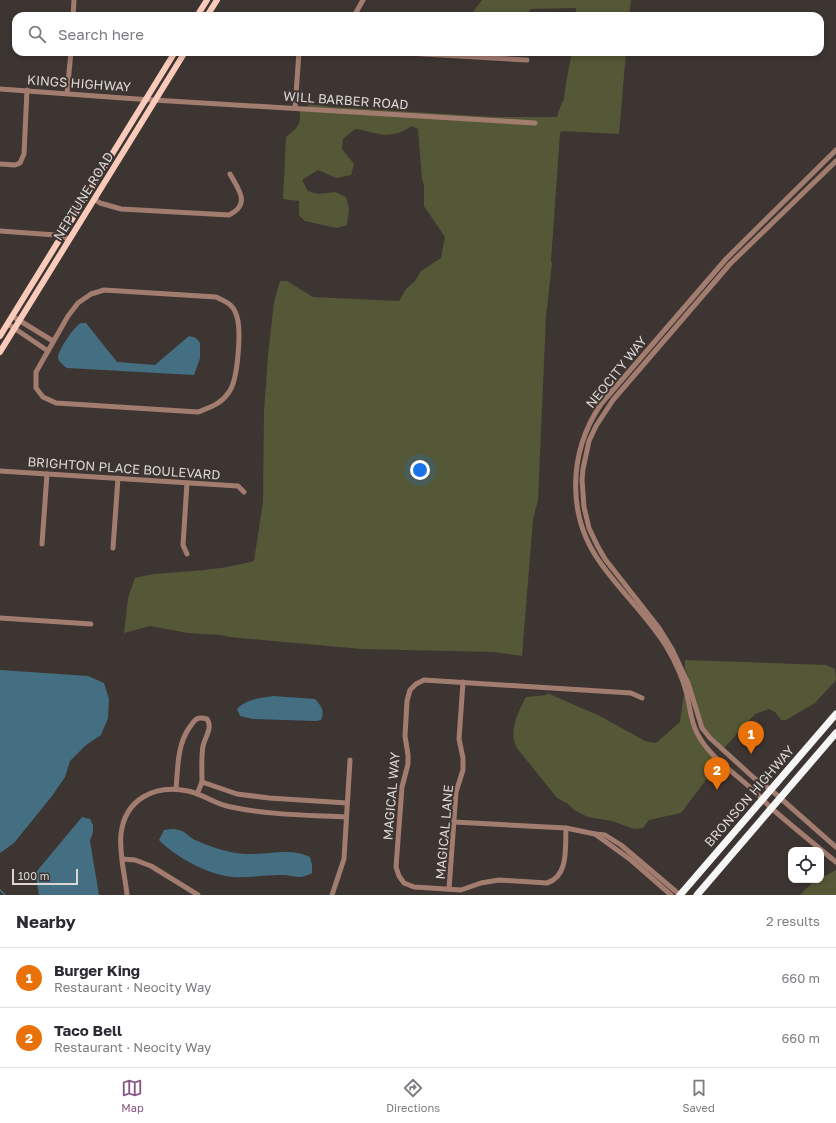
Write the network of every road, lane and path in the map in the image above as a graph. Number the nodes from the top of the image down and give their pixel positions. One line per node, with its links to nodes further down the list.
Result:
1 (74, 0): 5 (street)
2 (207, 0): 6 (main road)
3 (217, 0): 7 (main road)
4 (363, 0): 8 (street)
5 (73, 12)
6 (200, 12)
7 (210, 12)
8 (356, 12)
9 (71, 56): 17 (street)
10 (173, 56): 18 (main road, NEPTUNE ROAD)
11 (182, 56): 19 (main road, NEPTUNE ROAD)
12 (299, 56): 20 (street)
13 (458, 56): 14 (street)
14 (527, 60)
15 (0, 88): 16 (street, KINGS HIGHWAY)
16 (27, 90): 17 (street, KINGS HIGHWAY); 24 (street)
17 (67, 93): 18 (street, KINGS HIGHWAY)
18 (146, 99): 19 (street, KINGS HIGHWAY); 28 (main road, NEPTUNE ROAD)
19 (155, 100): 20 (street, WILL BARBER ROAD); 26 (main road, NEPTUNE ROAD)
20 (296, 108): 21 (street, WILL BARBER ROAD)
21 (535, 123)
22 (836, 150): 36 (street, NEOCITY WAY)
23 (836, 161): 39 (street, NEOCITY WAY)
24 (0, 164)
25 (230, 174): 26 (street)
26 (94, 199): 29 (main road, NEPTUNE ROAD)
27 (0, 231): 28 (street)
28 (61, 236): 29 (street); 30 (main road, NEPTUNE ROAD)
29 (69, 239): 31 (main road, NEPTUNE ROAD)
30 (12, 316): 31 (street); 32 (main road, NEPTUNE ROAD)
31 (19, 321): 33 (main road, NEPTUNE ROAD); 35 (street)
32 (8, 324): 33 (street); 34 (main road, NEPTUNE ROAD)
33 (14, 329): 37 (street); 38 (main road, NEPTUNE ROAD)
34 (0, 336)
35 (53, 342): 37 (street); 37 (street)
36 (648, 349): 39 (street); 40 (street, NEOCITY WAY)
37 (48, 351)
38 (0, 352)
39 (654, 353): 41 (street, NEOCITY WAY)
40 (588, 427): 41 (street); 62 (street, NEOCITY WAY)
41 (594, 431): 59 (street, NEOCITY WAY)
42 (0, 471): 43 (street, BRIGHTON PLACE BOULEVARD)
43 (47, 474): 44 (street, BRIGHTON PLACE BOULEVARD); 47 (street)
44 (118, 478): 45 (street, BRIGHTON PLACE BOULEVARD); 48 (street)
45 (187, 483): 46 (street, BRIGHTON PLACE BOULEVARD); 49 (street)
46 (244, 492)
47 (42, 544)
48 (113, 548)
49 (187, 554)
50 (0, 618): 51 (street)
51 (91, 624)
52 (463, 682): 53 (street, MAGICAL WAY); 66 (street, MAGICAL LANE); 72 (street, MAGICAL WAY)
53 (642, 698)
54 (836, 714): 59 (highway, BRONSON HIGHWAY)
55 (836, 733): 61 (highway, BRONSON HIGHWAY)
56 (350, 760): 63 (street)
57 (202, 782): 58 (street); 60 (street); 63 (street)
58 (176, 789): 60 (street); 70 (street)
59 (770, 789): 61 (street, NEOCITY WAY); 62 (highway, BRONSON HIGHWAY)
60 (196, 794): 65 (street)
61 (780, 798): 64 (highway, BRONSON HIGHWAY); 69 (street, NEOCITY WAY)
62 (762, 799): 64 (street, NEOCITY WAY); 77 (highway, BRONSON HIGHWAY)
63 (347, 803): 65 (street)
64 (771, 808): 71 (street, NEOCITY WAY); 78 (highway, BRONSON HIGHWAY)
65 (346, 817): 75 (street)
66 (454, 822): 67 (street); 72 (street, MAGICAL LANE)
67 (566, 828): 68 (street); 72 (street, MAGICAL WAY)
68 (595, 834): 76 (street); 77 (street)
69 (836, 847)
70 (122, 859): 73 (street); 74 (street)
71 (836, 862)
72 (449, 889)
73 (127, 895)
74 (198, 895)
75 (332, 895)
76 (670, 895)
77 (680, 895)
78 (697, 895)

